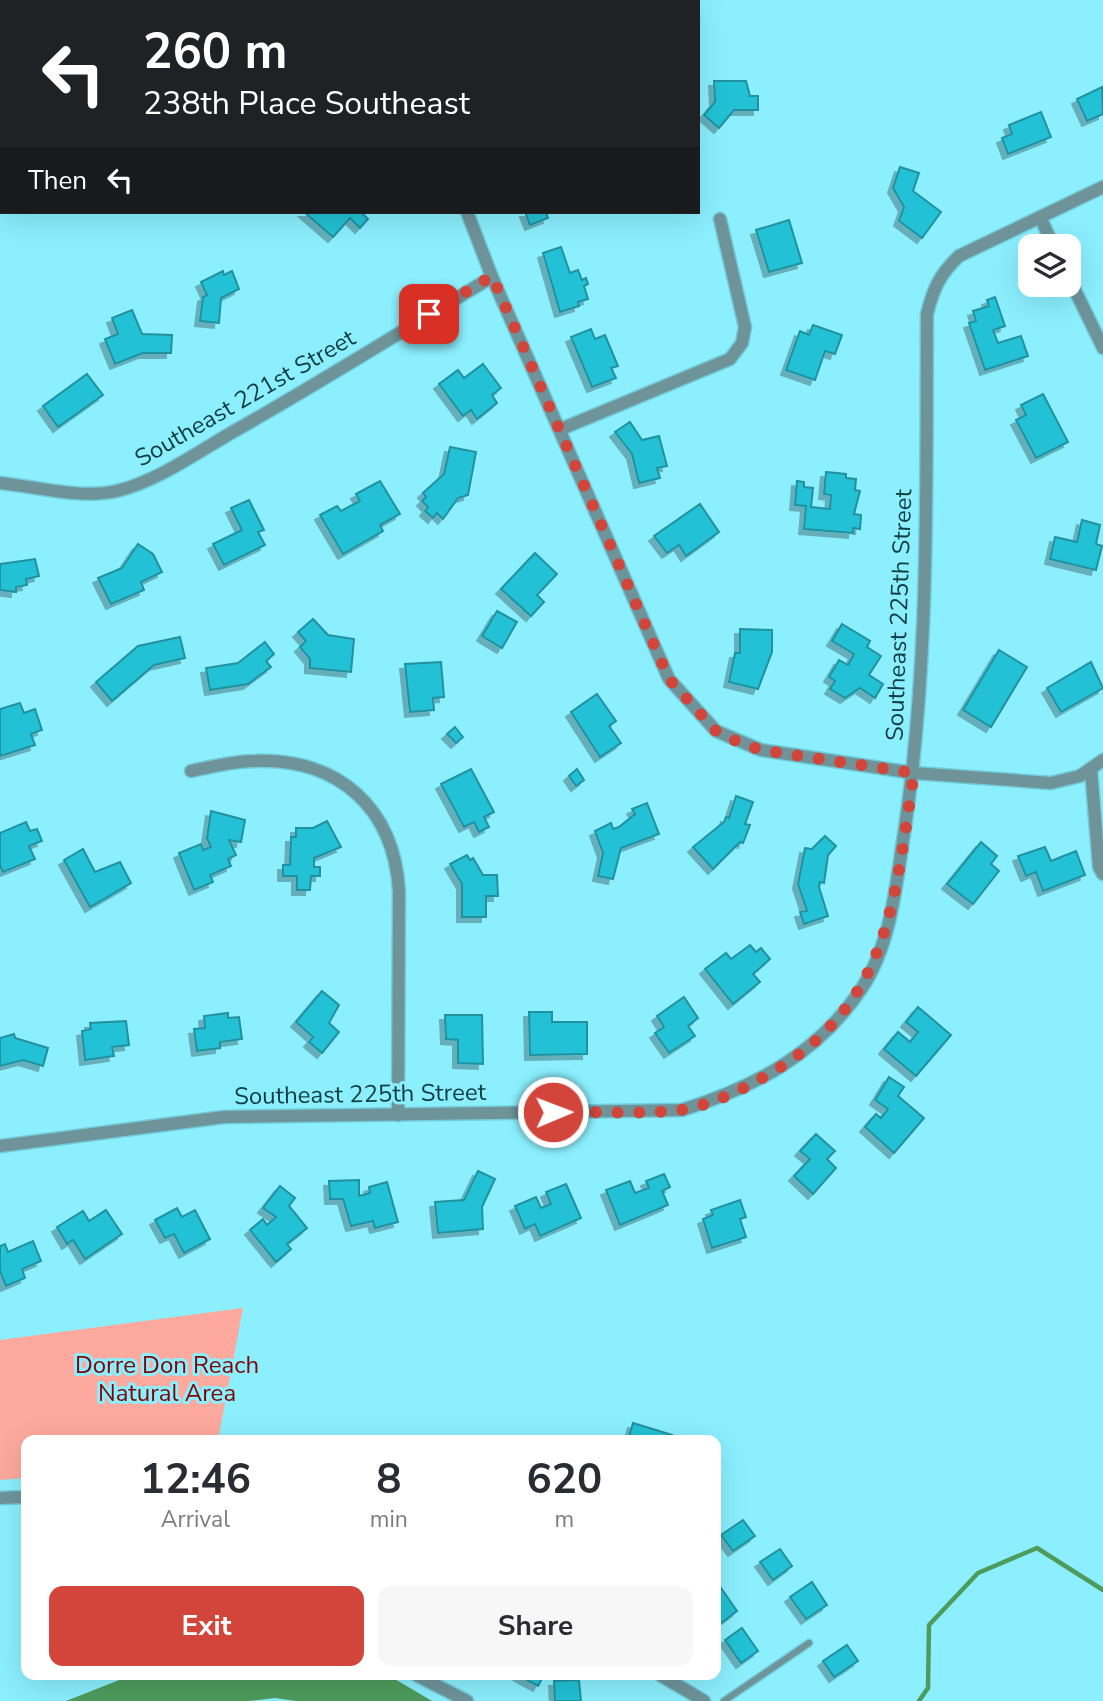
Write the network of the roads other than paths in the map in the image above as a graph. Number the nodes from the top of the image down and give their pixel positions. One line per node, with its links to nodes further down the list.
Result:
1 (1103, 187): 3 (street, Southeast 225th Street)
2 (468, 214): 6 (street)
3 (1040, 217): 5 (street); 14 (street, Southeast 225th Street)
4 (720, 219): 9 (street)
5 (1048, 234)
6 (492, 276): 9 (street); 10 (street, Southeast 221st Street)
7 (1078, 297): 8 (street)
8 (1103, 348)
9 (561, 429): 14 (street)
10 (0, 483)
11 (1103, 760): 12 (street)
12 (1091, 770): 14 (street); 15 (street)
13 (191, 771): 16 (street)
14 (914, 773): 16 (street, Southeast 225th Street)
15 (1103, 874)
16 (398, 1115): 17 (street, Southeast 225th Street)
17 (0, 1146)
18 (21, 1497): 19 (street)
19 (0, 1498)
20 (809, 1643): 25 (lane)
21 (426, 1680): 23 (street)
22 (668, 1680): 24 (street)
23 (467, 1701)
24 (704, 1701)
25 (724, 1701)

